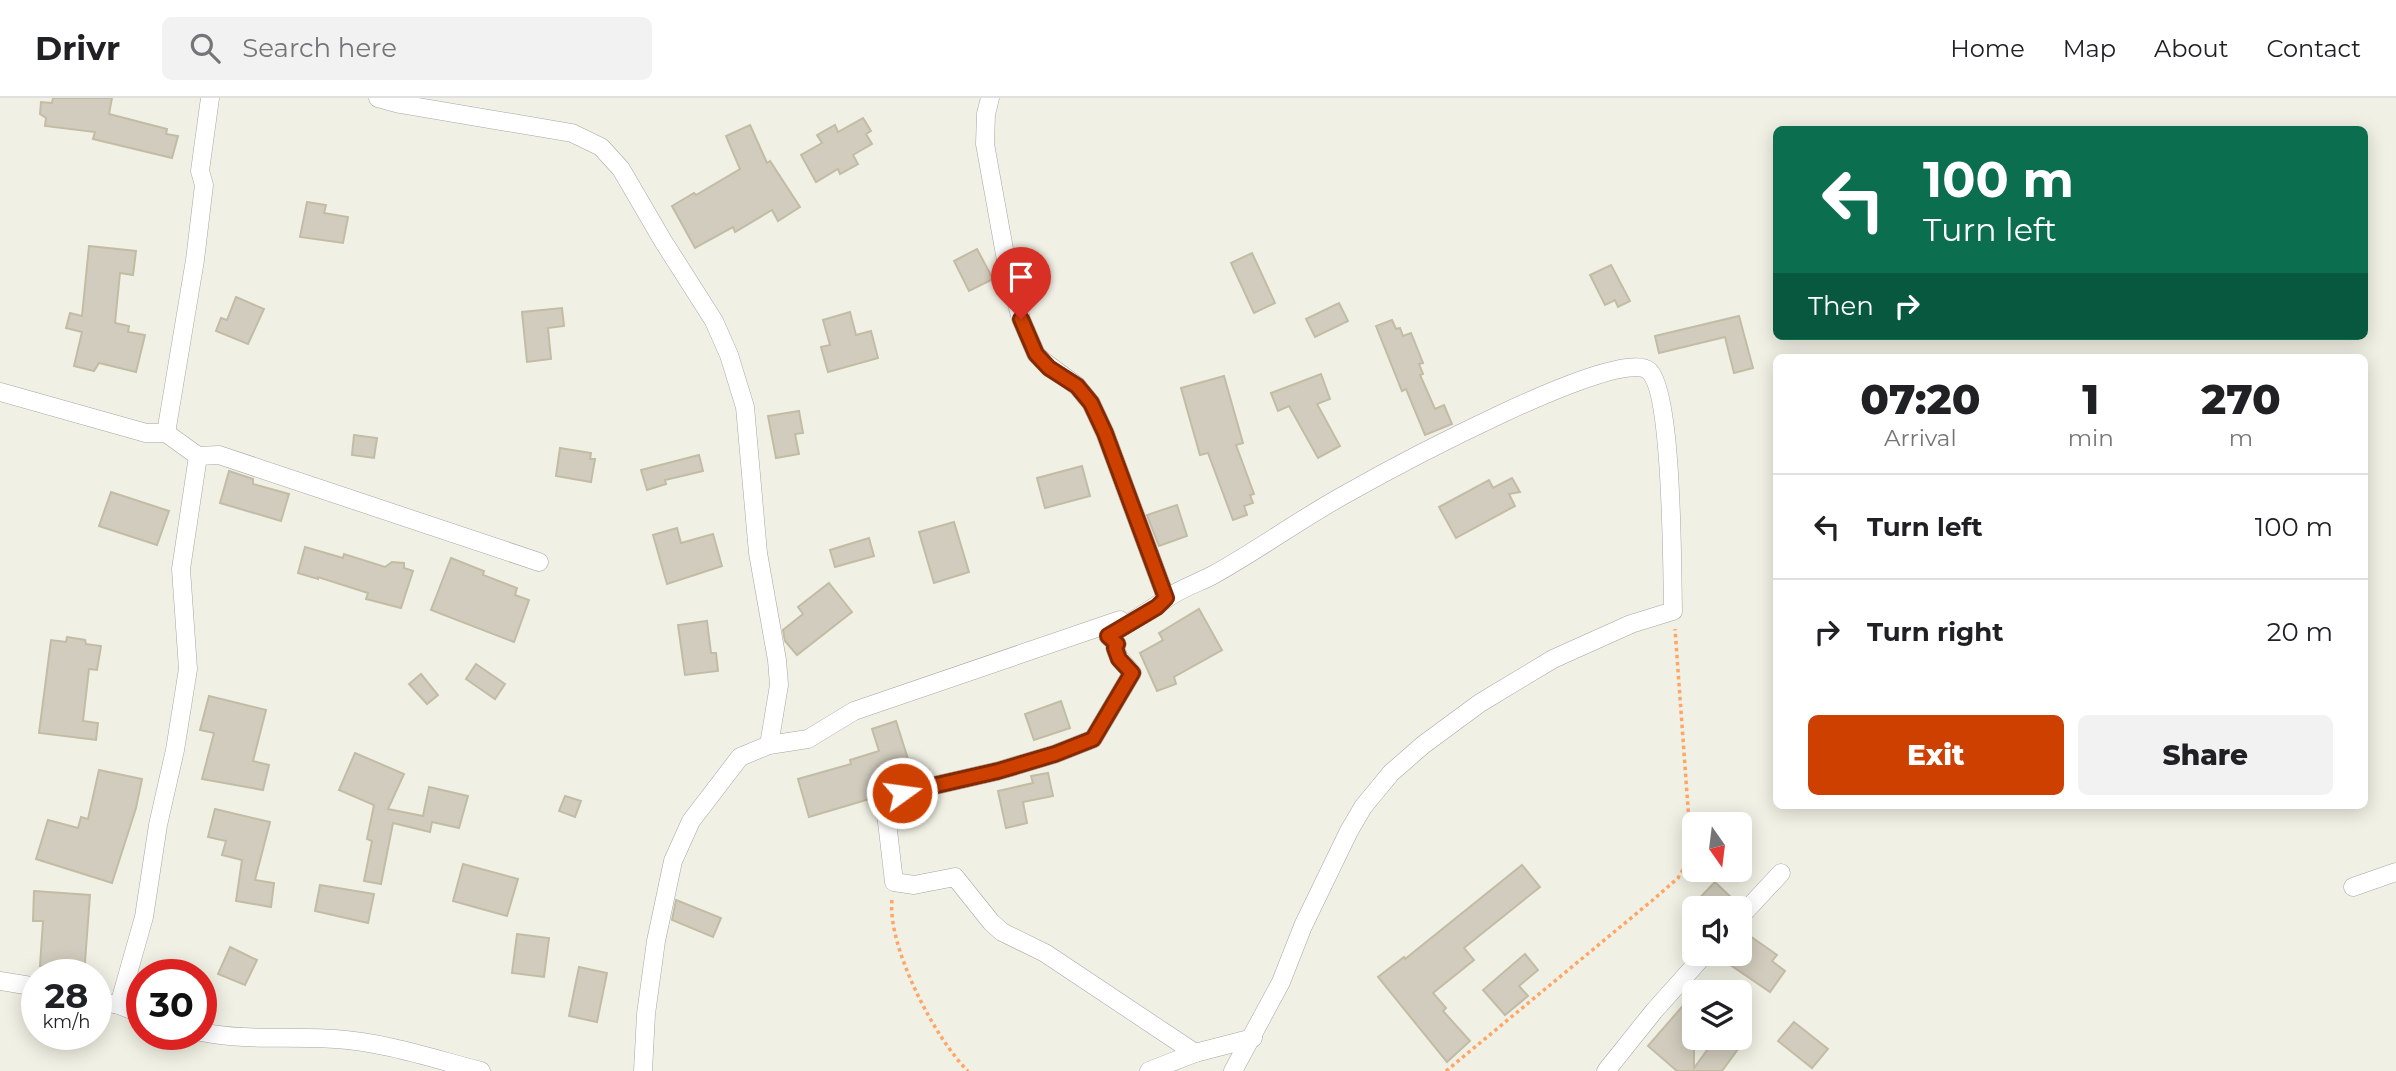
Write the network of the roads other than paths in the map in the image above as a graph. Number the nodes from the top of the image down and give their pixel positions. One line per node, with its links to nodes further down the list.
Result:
1 (210, 98): 5 (street)
2 (378, 98): 9 (street)
3 (990, 98): 8 (street)
4 (0, 392): 5 (street)
5 (166, 433): 6 (street)
6 (198, 456): 7 (street); 18 (street)
7 (539, 562)
8 (1162, 603): 9 (street); 21 (street); 22 (street)
9 (769, 745): 24 (street)
10 (2396, 872): 12 (street)
11 (1781, 873): 13 (street)
12 (2353, 887)
13 (1752, 904)
14 (1694, 966): 27 (street)
15 (0, 981): 16 (street)
16 (21, 984)
17 (112, 1004): 18 (street)
18 (119, 1005): 19 (street)
19 (126, 1008)
20 (217, 1035): 23 (street)
21 (1253, 1038): 22 (street); 26 (street)
22 (1195, 1053): 25 (street)
23 (481, 1071)
24 (643, 1071)
25 (1149, 1071)
26 (1233, 1071)
27 (1606, 1071)

